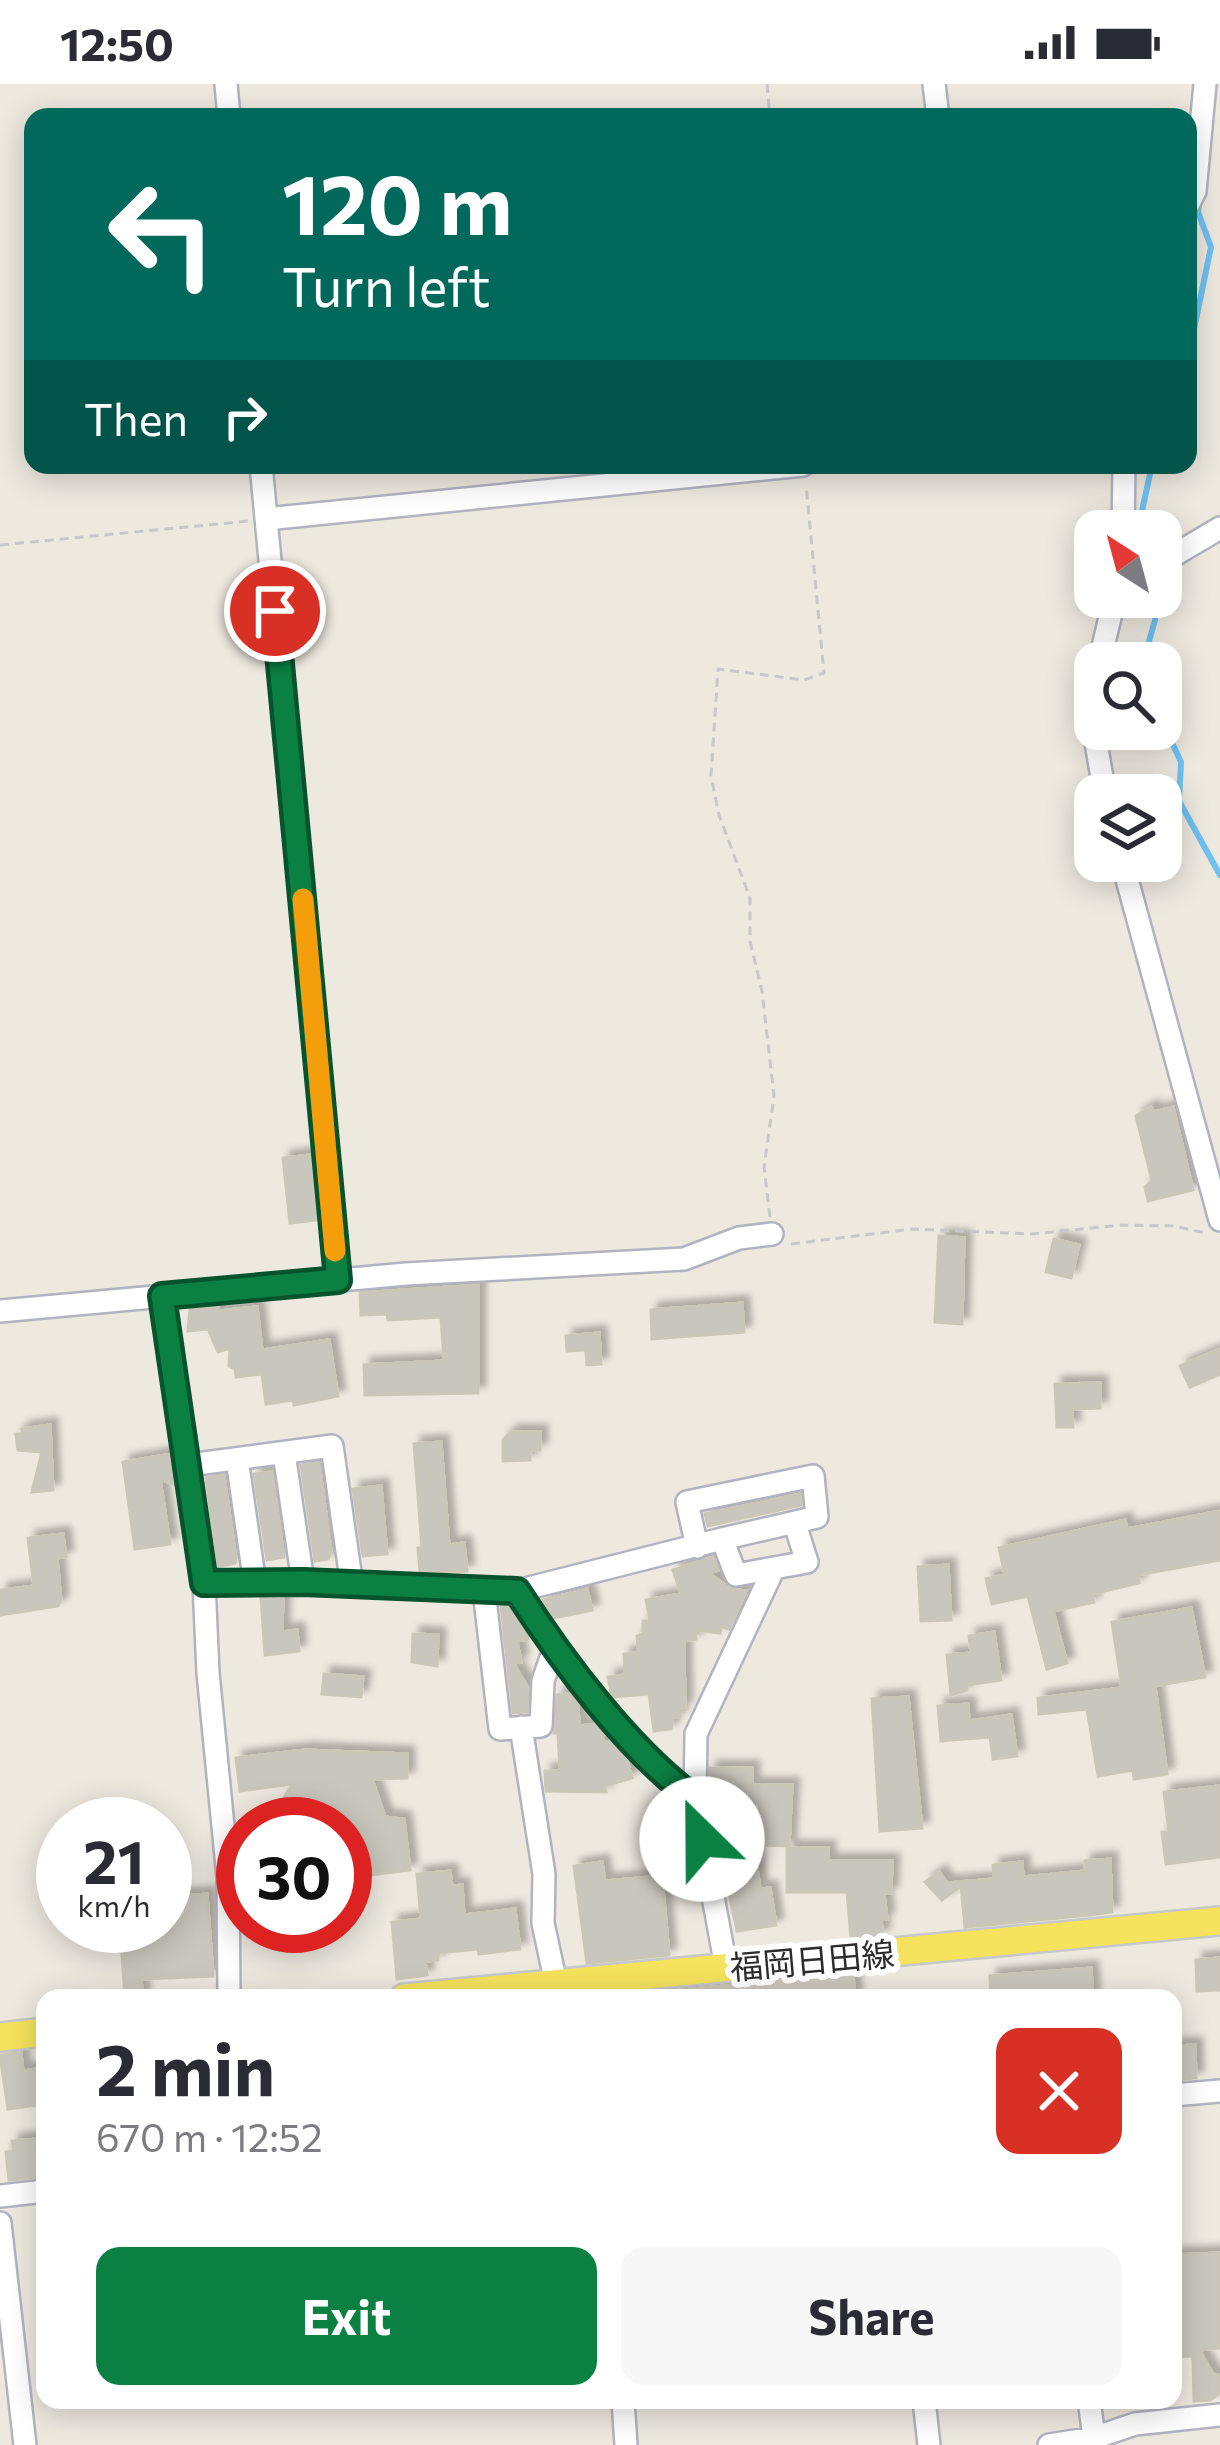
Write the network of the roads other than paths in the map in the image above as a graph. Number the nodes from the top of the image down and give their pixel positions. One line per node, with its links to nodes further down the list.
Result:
1 (1205, 84): 2 (street)
2 (1197, 170)
3 (262, 474): 7 (street)
4 (1124, 474): 6 (street)
5 (805, 477): 7 (street)
6 (1123, 510)
7 (266, 519): 13 (street)
8 (1220, 528): 9 (street)
9 (1182, 550)
10 (1128, 882): 11 (street)
11 (1220, 1220)
12 (772, 1234): 13 (street)
13 (338, 1280): 14 (street)
14 (162, 1296): 15 (street); 18 (street)
15 (0, 1311)
16 (284, 1453): 17 (street); 23 (street); 26 (street)
17 (237, 1459): 18 (street); 25 (street)
18 (189, 1465): 24 (street)
19 (795, 1524): 20 (street); 21 (street); 22 (street)
20 (722, 1539): 21 (street); 22 (street)
21 (697, 1547): 28 (street)
22 (774, 1568): 31 (street)
23 (303, 1582): 25 (street); 26 (street)
24 (204, 1583): 25 (street); 34 (street)
25 (255, 1584)
26 (352, 1586): 27 (street)
27 (484, 1590): 28 (street); 30 (street)
28 (517, 1591): 29 (street)
29 (554, 1649): 30 (street); 31 (street)
30 (521, 1727): 35 (street)
31 (695, 1799): 33 (street)
32 (1220, 1921): 33 (main road, 福岡日田線)
33 (726, 1967): 36 (main road, 福岡日田線)
34 (229, 1989)
35 (556, 1989)
36 (570, 1989)
37 (36, 2033): 38 (main road)
38 (0, 2037)
39 (1220, 2091): 40 (street)
40 (1182, 2094)
41 (36, 2193): 42 (street)
42 (0, 2196)
43 (0, 2224): 50 (street)
44 (624, 2409): 51 (street)
45 (925, 2409): 52 (street)
46 (1090, 2409): 49 (street)
47 (1220, 2415): 48 (street)
48 (1143, 2423): 49 (street)
49 (1094, 2442): 53 (street)
50 (26, 2445)
51 (626, 2445)
52 (929, 2445)
53 (1049, 2445)

